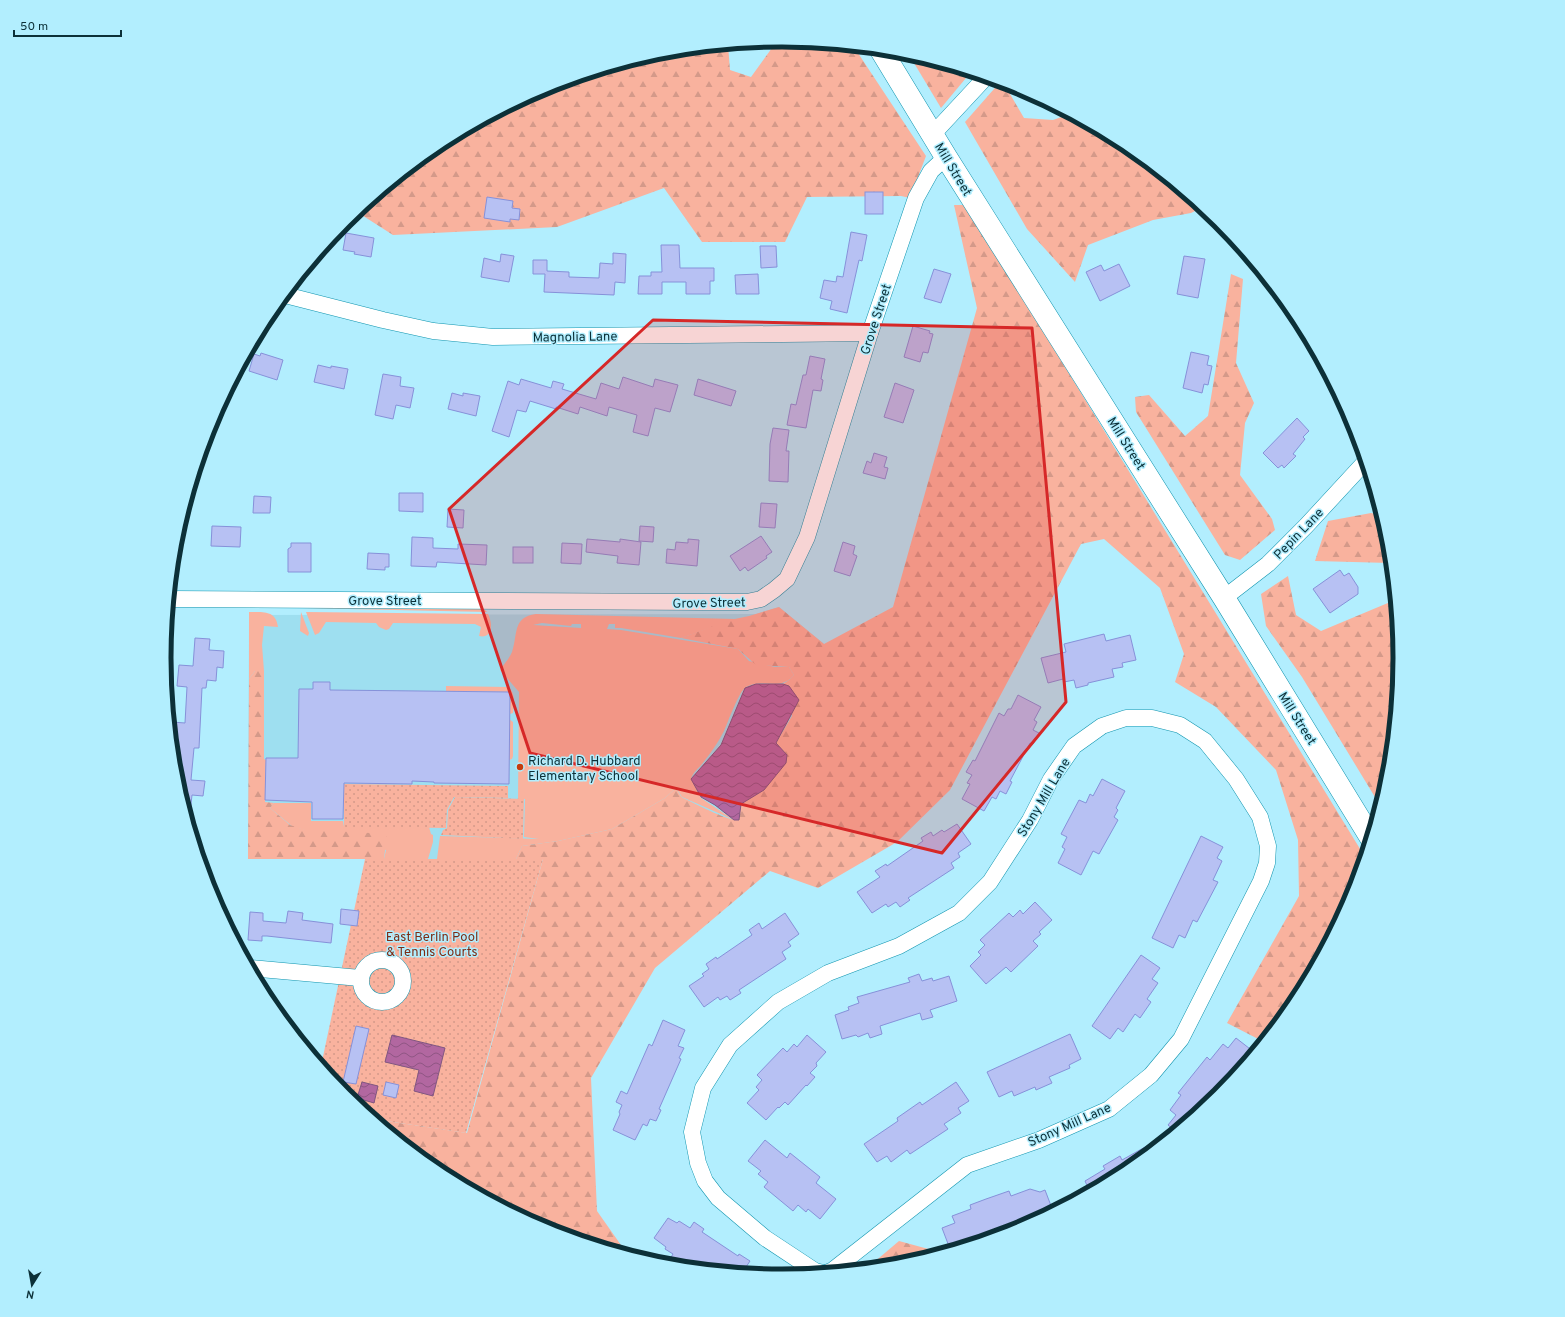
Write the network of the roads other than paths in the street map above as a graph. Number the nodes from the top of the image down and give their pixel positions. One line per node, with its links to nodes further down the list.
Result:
1 (885, 56): 3 (main road, Mill Street)
2 (983, 80): 3 (street)
3 (933, 134): 4 (main road, Mill Street)
4 (946, 157): 6 (street, Grove Street); 8 (main road, Mill Street)
5 (290, 295): 6 (street, Magnolia Lane)
6 (870, 333): 9 (street, Grove Street)
7 (1363, 465): 8 (street, Pepin Lane)
8 (1224, 598): 10 (main road, Mill Street)
9 (174, 599)
10 (1368, 833)
11 (256, 969): 12 (street)
12 (360, 978)
13 (829, 1268): 14 (street, Stony Mill Lane)
14 (819, 1269)

